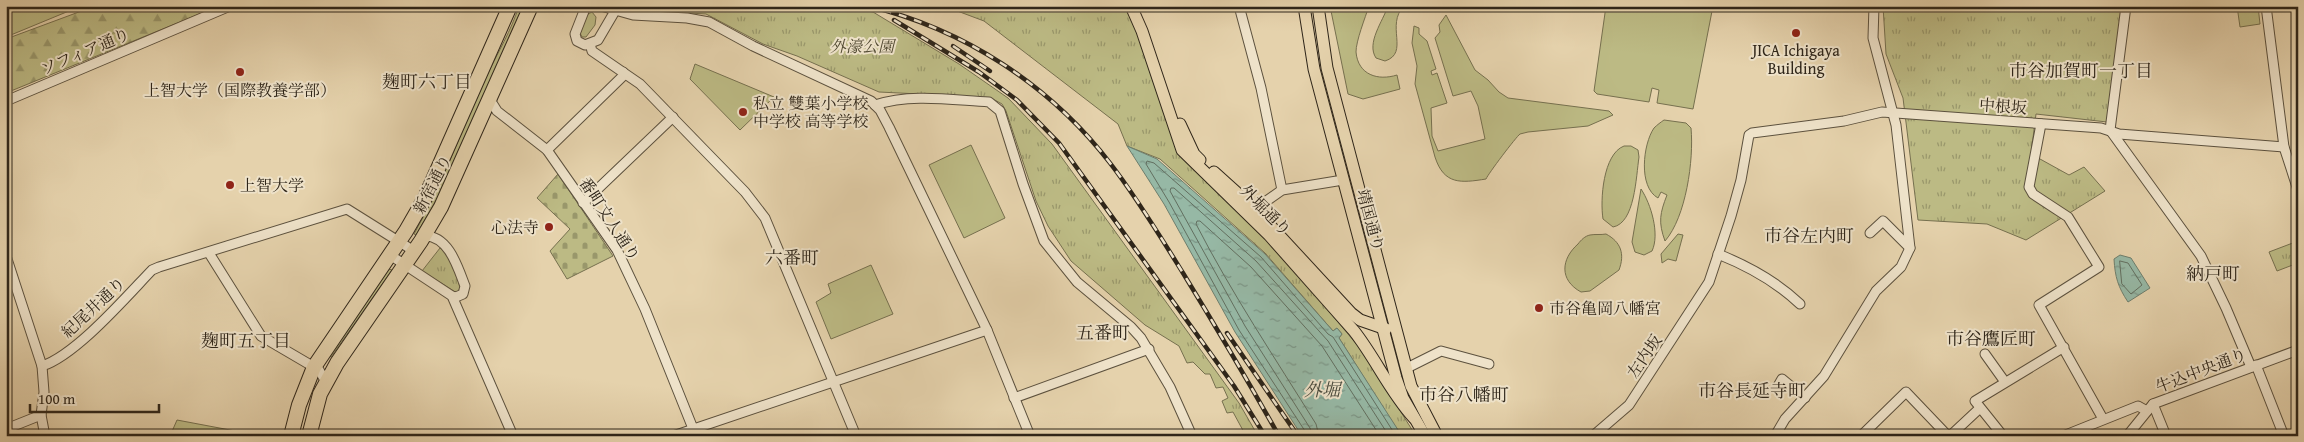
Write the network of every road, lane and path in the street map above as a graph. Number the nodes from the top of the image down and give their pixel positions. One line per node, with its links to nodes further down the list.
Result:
1 (230, 6): 18 (street, ソフィア通り)
2 (510, 6): 34 (highway, 新宿通り)
3 (531, 6): 17 (highway, 新宿通り)
4 (586, 6): 15 (street)
5 (601, 6): 14 (street)
6 (1131, 6): 65 (main road, 外堀通り)
7 (1140, 6): 31 (main road, 外堀通り)
8 (1238, 6): 28 (street)
9 (1304, 6): 27 (main road, 靖国通り)
10 (1318, 6): 46 (main road, 靖国通り)
11 (1874, 6): 20 (street)
12 (2126, 6): 23 (street)
13 (2266, 6): 24 (street)
14 (615, 12): 15 (street); 19 (street)
15 (590, 44): 16 (street)
16 (623, 72): 21 (street); 25 (street)
17 (492, 97): 25 (street, 番町文人通り); 33 (highway, 新宿通り)
18 (6, 100)
19 (875, 105): 45 (street); 48 (street)
20 (1894, 112): 22 (street, 中根坂); 35 (street); 38 (street, 中根坂)
21 (673, 117): 30 (street); 57 (street)
22 (2041, 124): 23 (street, 中根坂); 47 (street)
23 (2110, 130): 24 (street, 中根坂); 53 (street)
24 (2284, 147): 26 (street)
25 (547, 150): 30 (street, 番町文人通り)
26 (2293, 163): 29 (street)
27 (1343, 180): 28 (street); 44 (main road, 靖国通り)
28 (1282, 190): 31 (street)
29 (2298, 190)
30 (583, 203): 68 (street, 番町文人通り)
31 (1255, 209): 44 (main road, 外堀通り)
32 (1870, 233): 35 (street)
33 (425, 236): 36 (highway, 新宿通り); 42 (street)
34 (399, 242): 36 (street, 紀尾井通り); 37 (street, 紀尾井通り); 39 (highway, 新宿通り)
35 (1910, 248): 61 (street)
36 (414, 251): 41 (highway, 新宿通り)
37 (209, 253): 52 (street, 紀尾井通り); 55 (street)
38 (1718, 254): 43 (street); 79 (street, 左内坂)
39 (390, 255): 41 (street); 55 (highway, 新宿通り)
40 (6, 256): 52 (street)
41 (405, 265): 42 (street); 56 (highway, 新宿通り)
42 (452, 296): 72 (street)
43 (1800, 304)
44 (1382, 328): 46 (main road, 外堀通り); 65 (main road, 靖国通り)
45 (987, 330): 57 (street); 60 (street)
46 (1399, 338): 54 (main road, 靖国通り)
47 (2064, 347): 58 (street); 66 (street)
48 (1149, 349): 60 (street); 76 (street)
49 (2298, 350): 53 (street, 牛込中央通り)
50 (1985, 354): 58 (street)
51 (1488, 364): 54 (street)
52 (42, 366): 64 (street)
53 (2254, 366): 62 (street, 牛込中央通り); 87 (street)
54 (1407, 368): 78 (main road, 靖国通り)
55 (312, 371): 56 (street); 70 (highway)
56 (326, 382): 71 (highway)
57 (834, 382): 68 (street); 74 (street)
58 (2005, 382): 63 (street)
59 (1778, 386): 61 (street)
60 (1014, 398): 75 (street)
61 (1805, 398): 80 (street)
62 (2150, 407): 66 (street); 85 (street, 牛込中央通り); 86 (street)
63 (1980, 408): 82 (street); 83 (street)
64 (41, 415): 67 (street); 69 (street)
65 (1414, 418): 77 (main road, 靖国通り)
66 (2103, 419): 84 (street)
67 (6, 429)
68 (694, 432): 73 (street)
69 (45, 436)
70 (291, 436)
71 (309, 436)
72 (513, 436)
73 (673, 436)
74 (856, 436)
75 (1030, 436)
76 (1192, 436)
77 (1425, 436)
78 (1437, 436)
79 (1593, 436)
80 (1775, 436)
81 (1861, 436): 82 (street)
82 (1949, 436)
83 (2003, 436)
84 (2063, 436)
85 (2127, 436)
86 (2166, 436)
87 (2284, 436)

